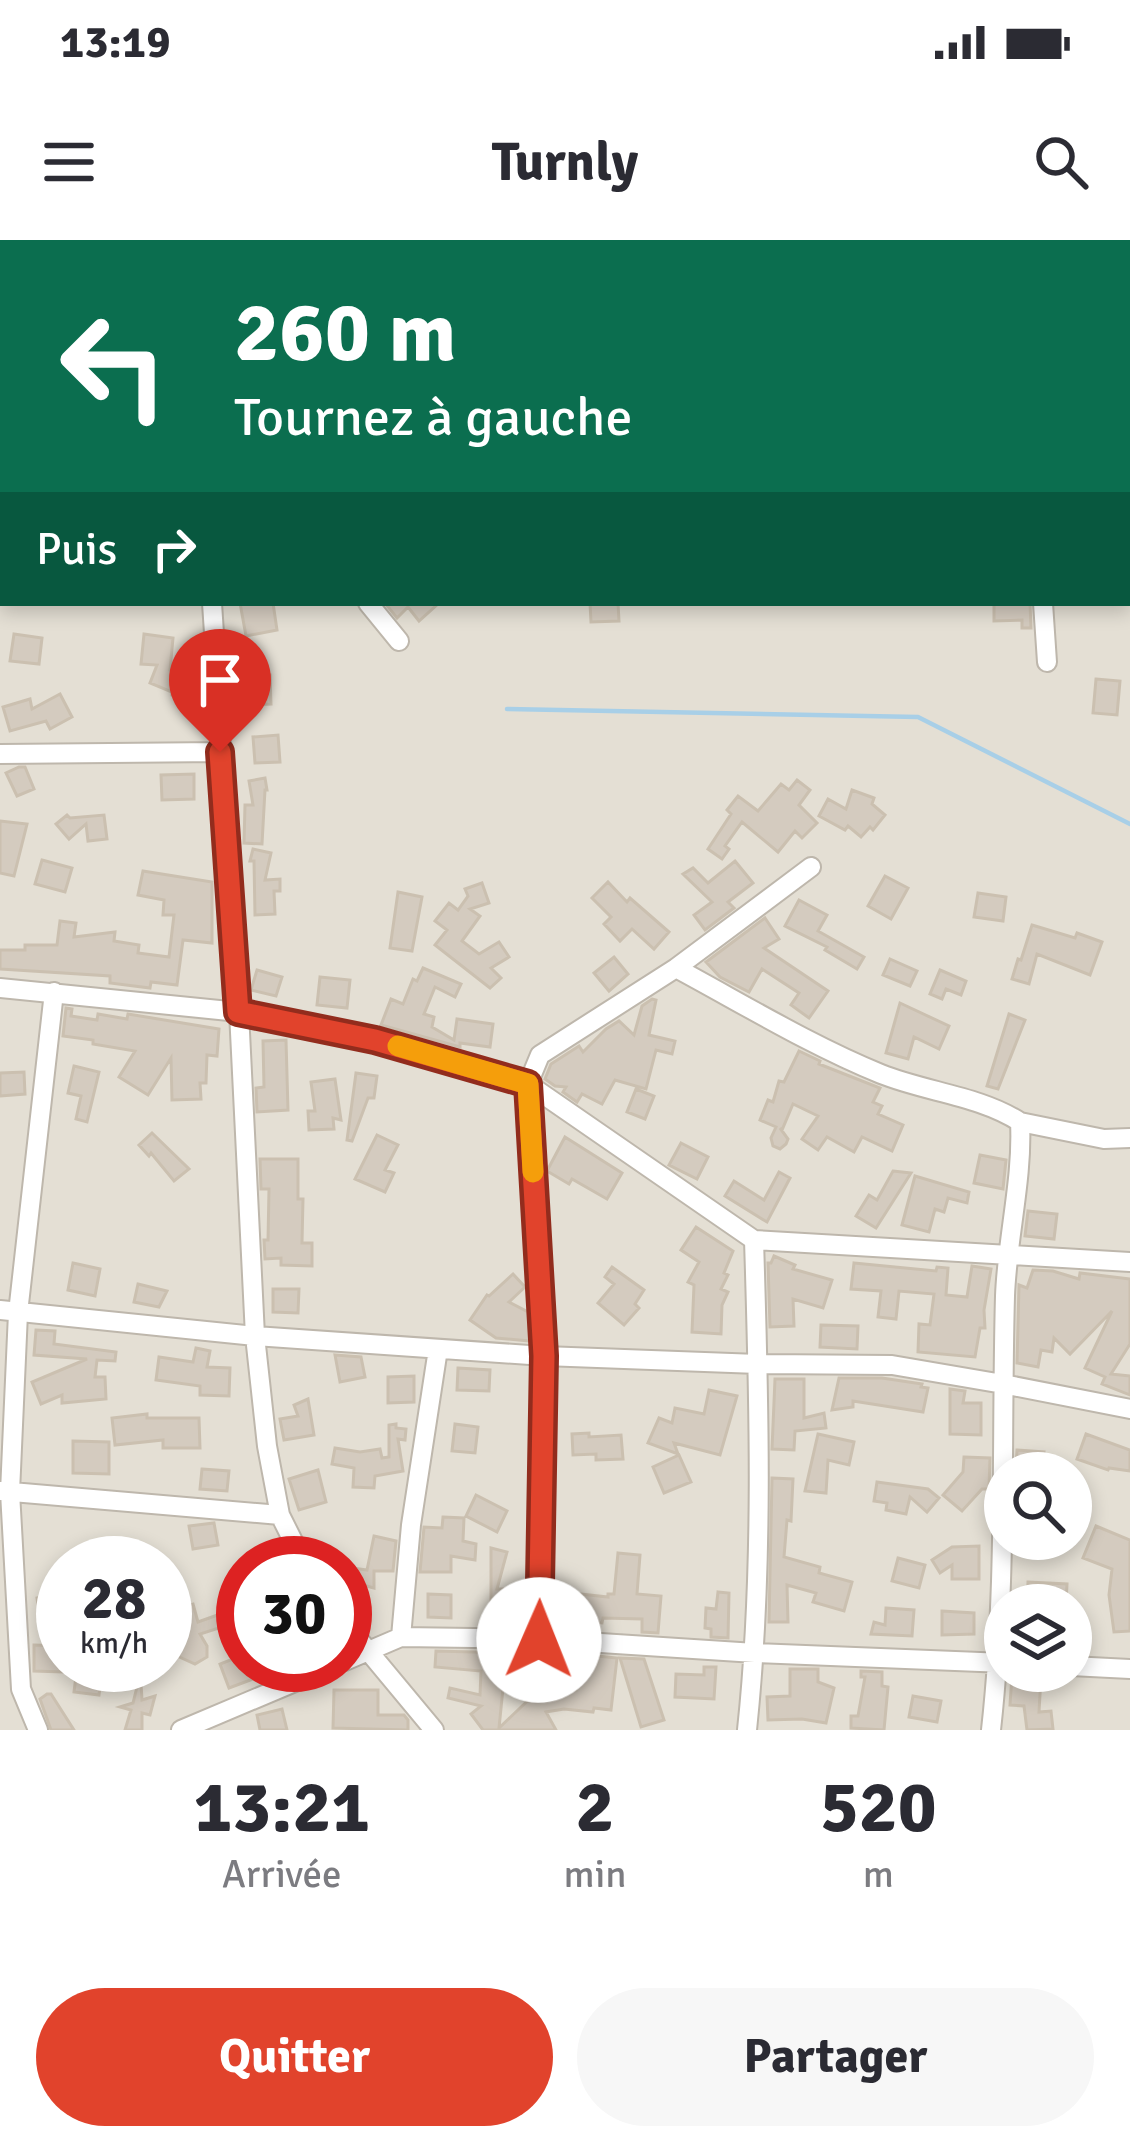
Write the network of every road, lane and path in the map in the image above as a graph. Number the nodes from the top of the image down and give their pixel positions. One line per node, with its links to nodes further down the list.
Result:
1 (212, 606): 7 (street)
2 (370, 606): 4 (street)
3 (1043, 606): 5 (street)
4 (399, 641)
5 (1047, 662)
6 (1, 750): 7 (street)
7 (220, 752): 12 (street)
8 (811, 867): 9 (street)
9 (676, 968): 13 (street); 14 (street)
10 (0, 988): 11 (street)
11 (54, 992): 12 (street); 19 (street)
12 (238, 1012): 13 (street); 20 (street)
13 (528, 1084): 16 (street); 22 (street)
14 (1020, 1122): 15 (street); 17 (street)
15 (1130, 1138)
16 (754, 1240): 17 (street); 23 (street)
17 (1006, 1255): 18 (street); 24 (street)
18 (1130, 1262)
19 (9, 1312): 20 (street); 26 (street)
20 (255, 1336): 21 (street); 27 (street)
21 (438, 1348): 22 (street); 30 (street)
22 (544, 1356): 23 (street); 31 (street)
23 (758, 1364): 24 (street); 33 (street)
24 (1003, 1384): 25 (street); 29 (street)
25 (1130, 1409)
26 (5, 1492): 27 (street); 40 (street)
27 (280, 1515): 28 (street)
28 (290, 1536)
29 (1002, 1584)
30 (401, 1637): 31 (street); 32 (street)
31 (539, 1640): 33 (street)
32 (372, 1649)
33 (755, 1653): 35 (street); 43 (street)
34 (372, 1656): 42 (street)
35 (984, 1661)
36 (1092, 1667): 37 (street)
37 (1130, 1670)
38 (271, 1692): 41 (street)
39 (997, 1692): 44 (street)
40 (38, 1730)
41 (181, 1730)
42 (434, 1730)
43 (747, 1730)
44 (991, 1730)

